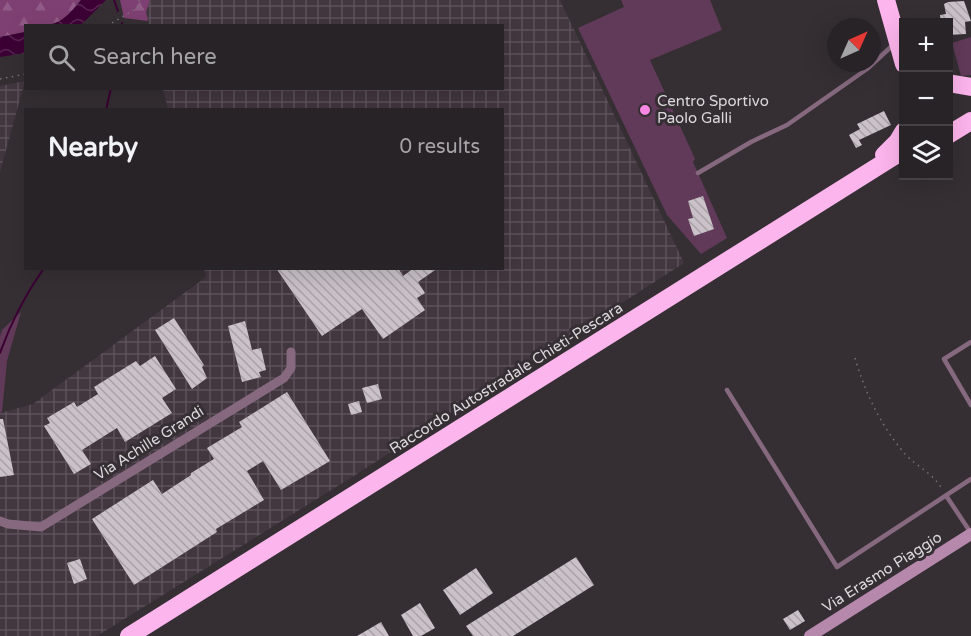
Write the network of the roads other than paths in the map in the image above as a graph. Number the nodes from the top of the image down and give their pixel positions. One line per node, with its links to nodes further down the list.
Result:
1 (886, 0): 2 (highway)
2 (899, 39)
3 (899, 46): 15 (lane)
4 (953, 82): 5 (lane)
5 (971, 82)
6 (953, 83): 7 (highway)
7 (971, 87)
8 (971, 108): 9 (highway)
9 (953, 119)
10 (971, 121): 11 (highway)
11 (953, 132)
12 (899, 137): 16 (highway)
13 (899, 153): 16 (highway, Raccordo Autostradale Chieti-Pescara)
14 (899, 166): 26 (highway, Raccordo Autostradale Chieti-Pescara)
15 (698, 174)
16 (835, 193): 25 (highway, Raccordo Autostradale Chieti-Pescara)
17 (971, 342): 20 (lane)
18 (291, 352): 23 (street, Via Achille Grandi)
19 (727, 390): 22 (lane)
20 (971, 405)
21 (971, 479): 22 (lane)
22 (947, 496): 24 (lane)
23 (0, 521)
24 (971, 534): 27 (street, Via Erasmo Piaggio)
25 (129, 636)
26 (150, 636)
27 (810, 636)

